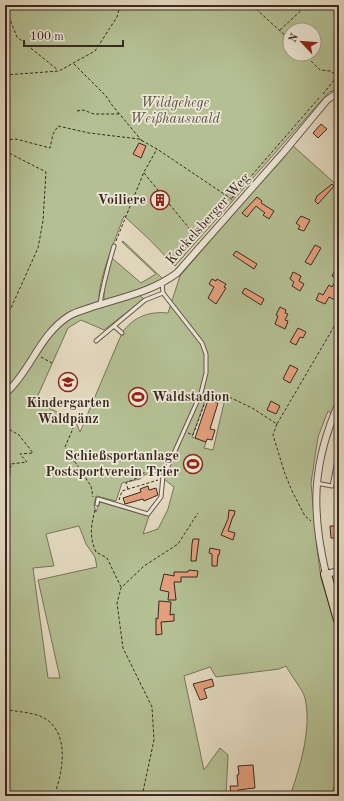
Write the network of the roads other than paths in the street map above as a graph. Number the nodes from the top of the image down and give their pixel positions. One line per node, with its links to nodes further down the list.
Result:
1 (339, 92): 3 (street, Kockelsberger Weg)
2 (114, 246): 5 (lane)
3 (162, 283): 4 (lane); 5 (street, Kockelsberger Weg)
4 (163, 293): 6 (lane); 15 (lane)
5 (100, 304): 9 (street, Kockelsberger Weg)
6 (114, 326): 7 (lane); 8 (lane)
7 (122, 333)
8 (96, 341)
9 (5, 392)
10 (339, 403): 11 (street)
11 (331, 421): 12 (lane); 14 (street)
12 (339, 423)
13 (339, 450): 14 (lane)
14 (316, 483): 17 (street)
15 (97, 504)
16 (339, 571): 17 (street)
17 (326, 574): 18 (main road)
18 (338, 617)

